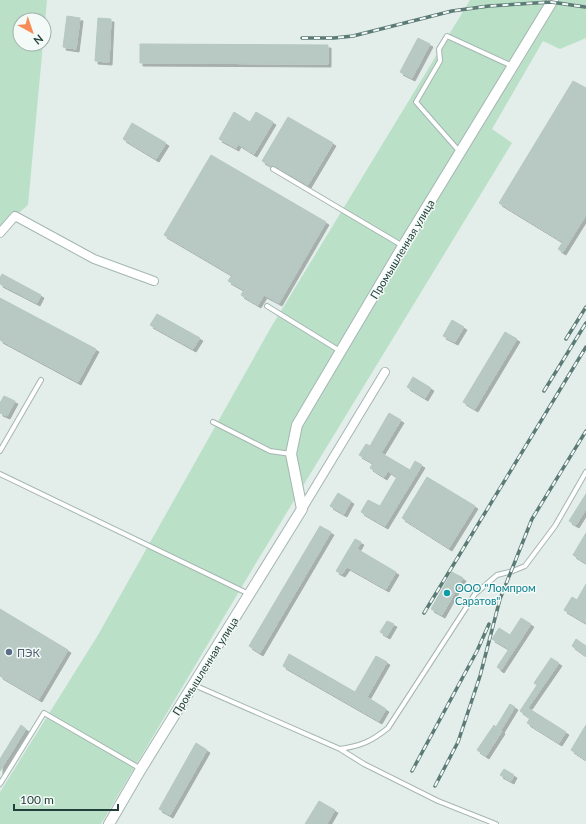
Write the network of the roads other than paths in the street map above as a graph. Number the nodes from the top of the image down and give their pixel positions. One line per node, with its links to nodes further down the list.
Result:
1 (552, 0): 2 (street, Промышленная улица)
2 (513, 66): 3 (street, Промышленная улица); 3 (lane)
3 (460, 153): 6 (street, Промышленная улица)
4 (273, 169): 6 (lane)
5 (0, 233): 7 (street)
6 (404, 246): 9 (street, Промышленная улица)
7 (154, 281)
8 (267, 306): 9 (lane)
9 (341, 351): 14 (street, Промышленная улица)
10 (385, 372): 17 (street, Промышленная улица)
11 (41, 380): 13 (lane)
12 (213, 422): 14 (lane)
13 (0, 451)
14 (291, 454): 17 (street, Промышленная улица)
15 (586, 472): 20 (lane)
16 (0, 474): 18 (lane)
17 (302, 508): 18 (street, Промышленная улица)
18 (249, 594): 19 (street, Промышленная улица)
19 (194, 685): 20 (lane); 21 (street, Промышленная улица)
20 (340, 749): 24 (lane)
21 (142, 769): 22 (lane); 23 (street, Промышленная улица)
22 (0, 784)
23 (109, 824)
24 (496, 824)

